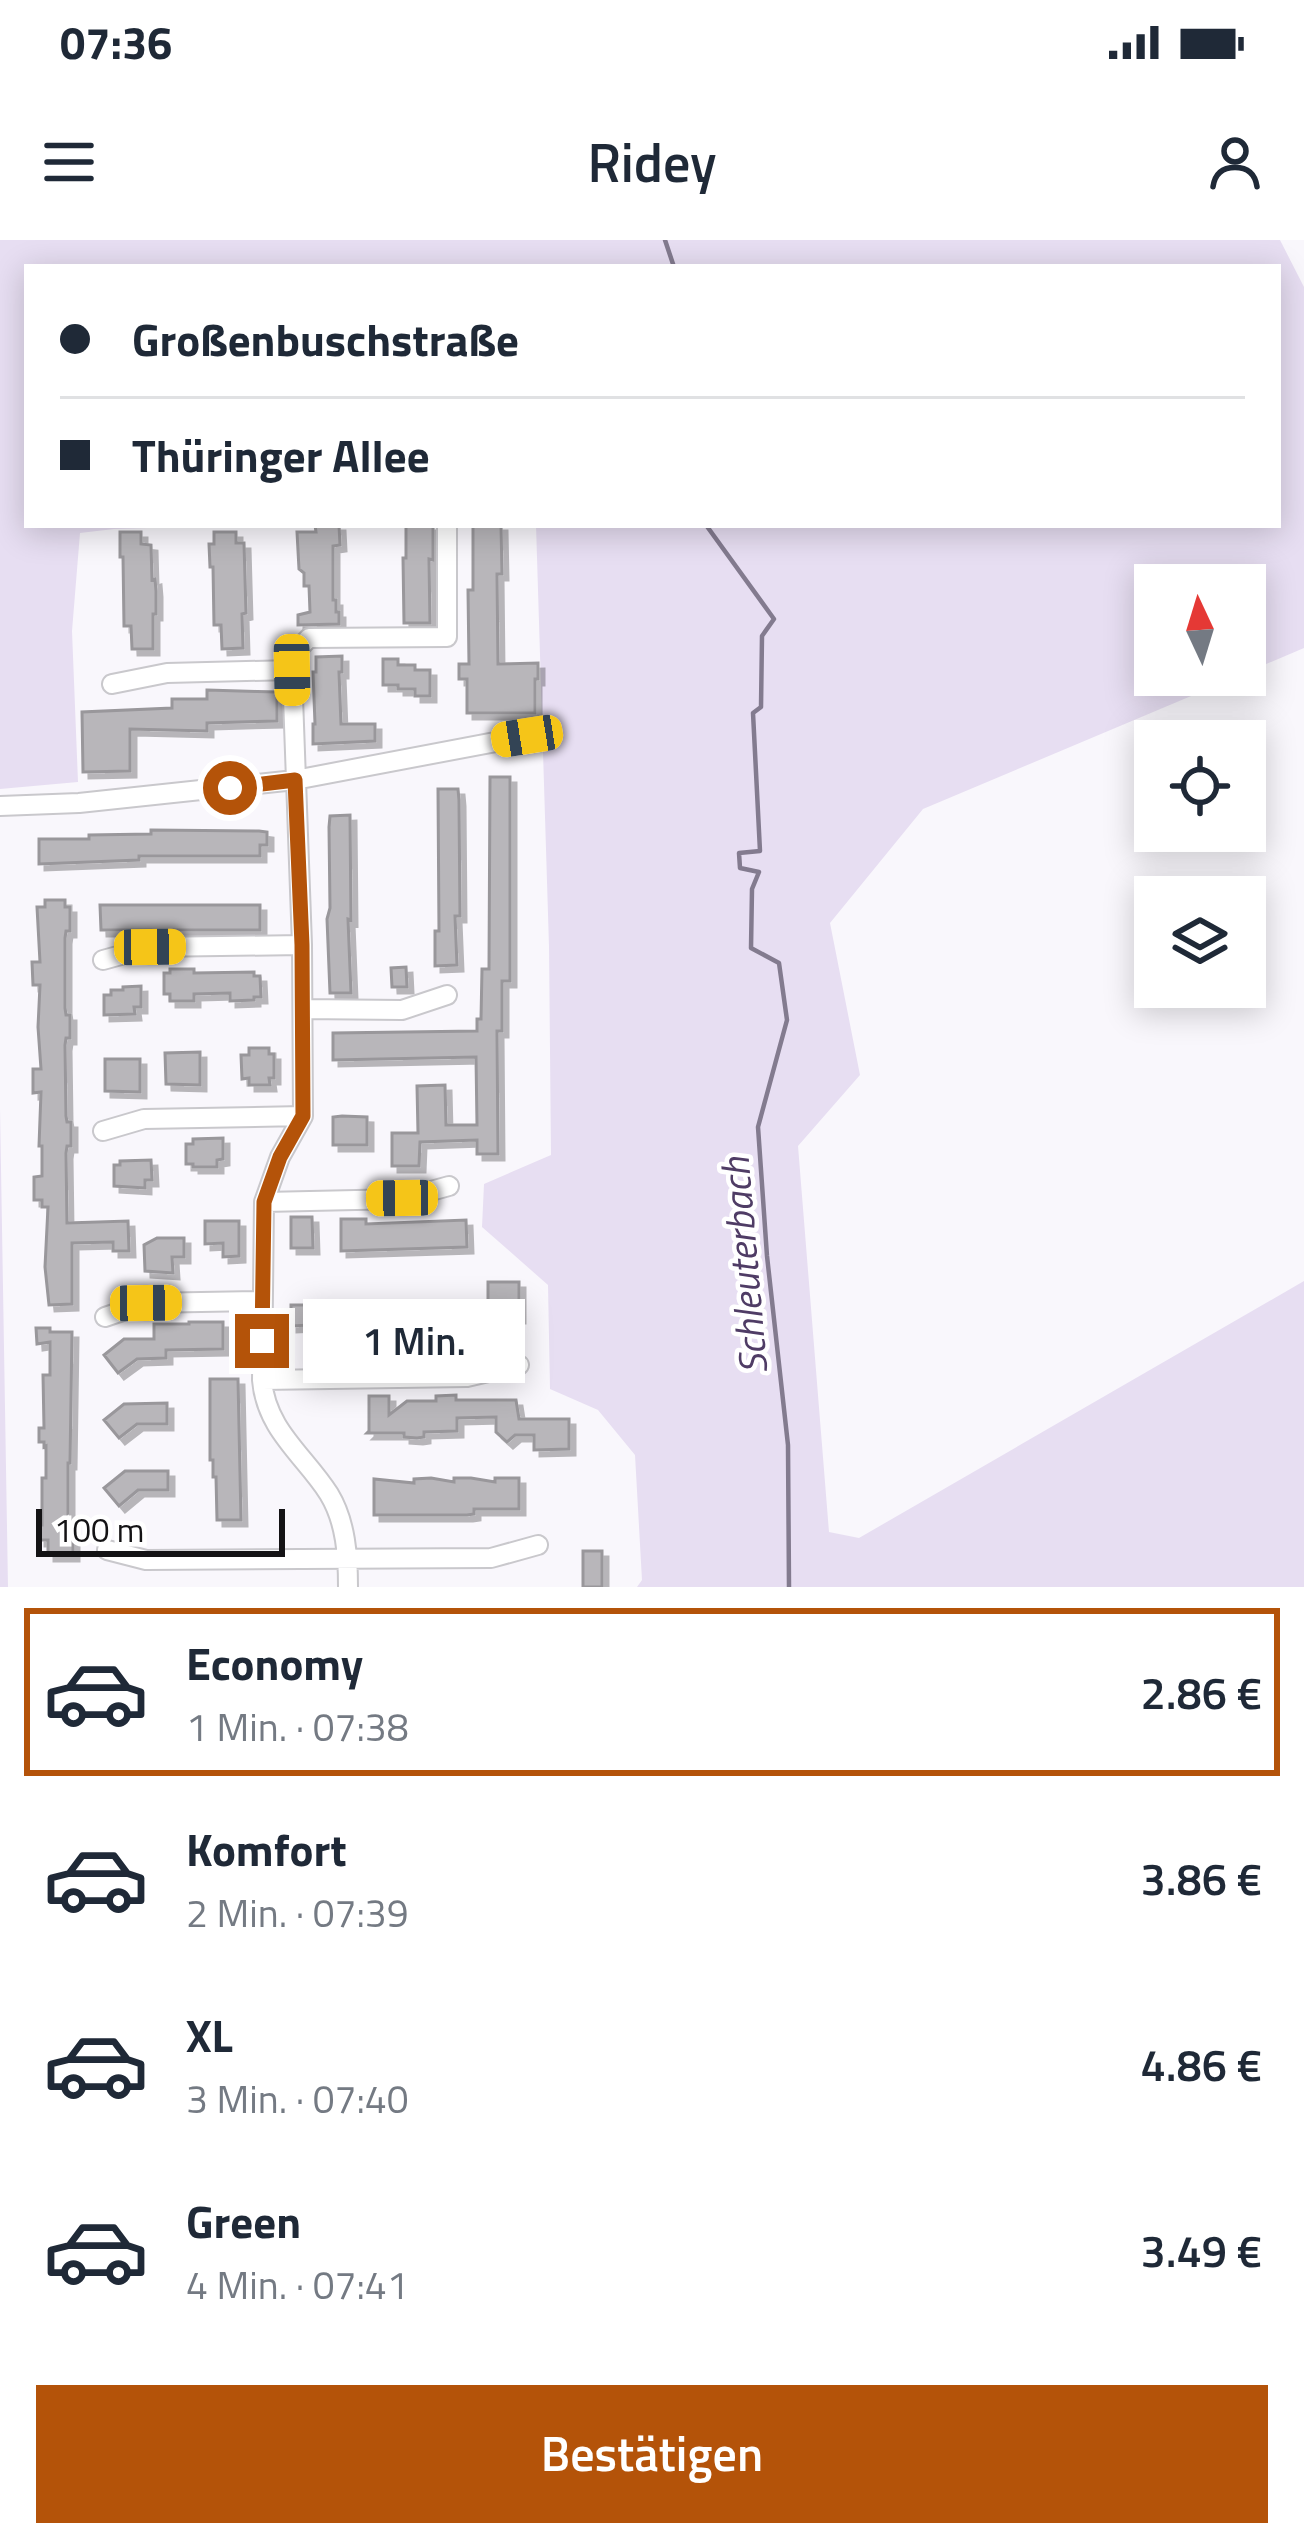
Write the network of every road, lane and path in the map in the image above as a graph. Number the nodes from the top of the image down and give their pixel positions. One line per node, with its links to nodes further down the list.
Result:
1 (447, 528): 2 (street)
2 (292, 670): 3 (street); 5 (street)
3 (112, 683)
4 (527, 736): 5 (street)
5 (295, 780): 6 (street); 7 (street)
6 (0, 806)
7 (302, 945): 8 (street); 10 (street)
8 (103, 960)
9 (447, 995): 10 (street)
10 (302, 1009): 11 (street)
11 (303, 1116): 12 (street); 14 (street)
12 (104, 1131)
13 (449, 1186): 14 (street)
14 (264, 1202): 15 (street)
15 (262, 1301): 16 (street); 18 (street)
16 (105, 1317)
17 (519, 1365): 18 (street)
18 (262, 1380): 21 (street)
19 (538, 1545): 21 (street)
20 (106, 1550): 21 (street)
21 (348, 1559): 22 (street)
22 (348, 1587)

